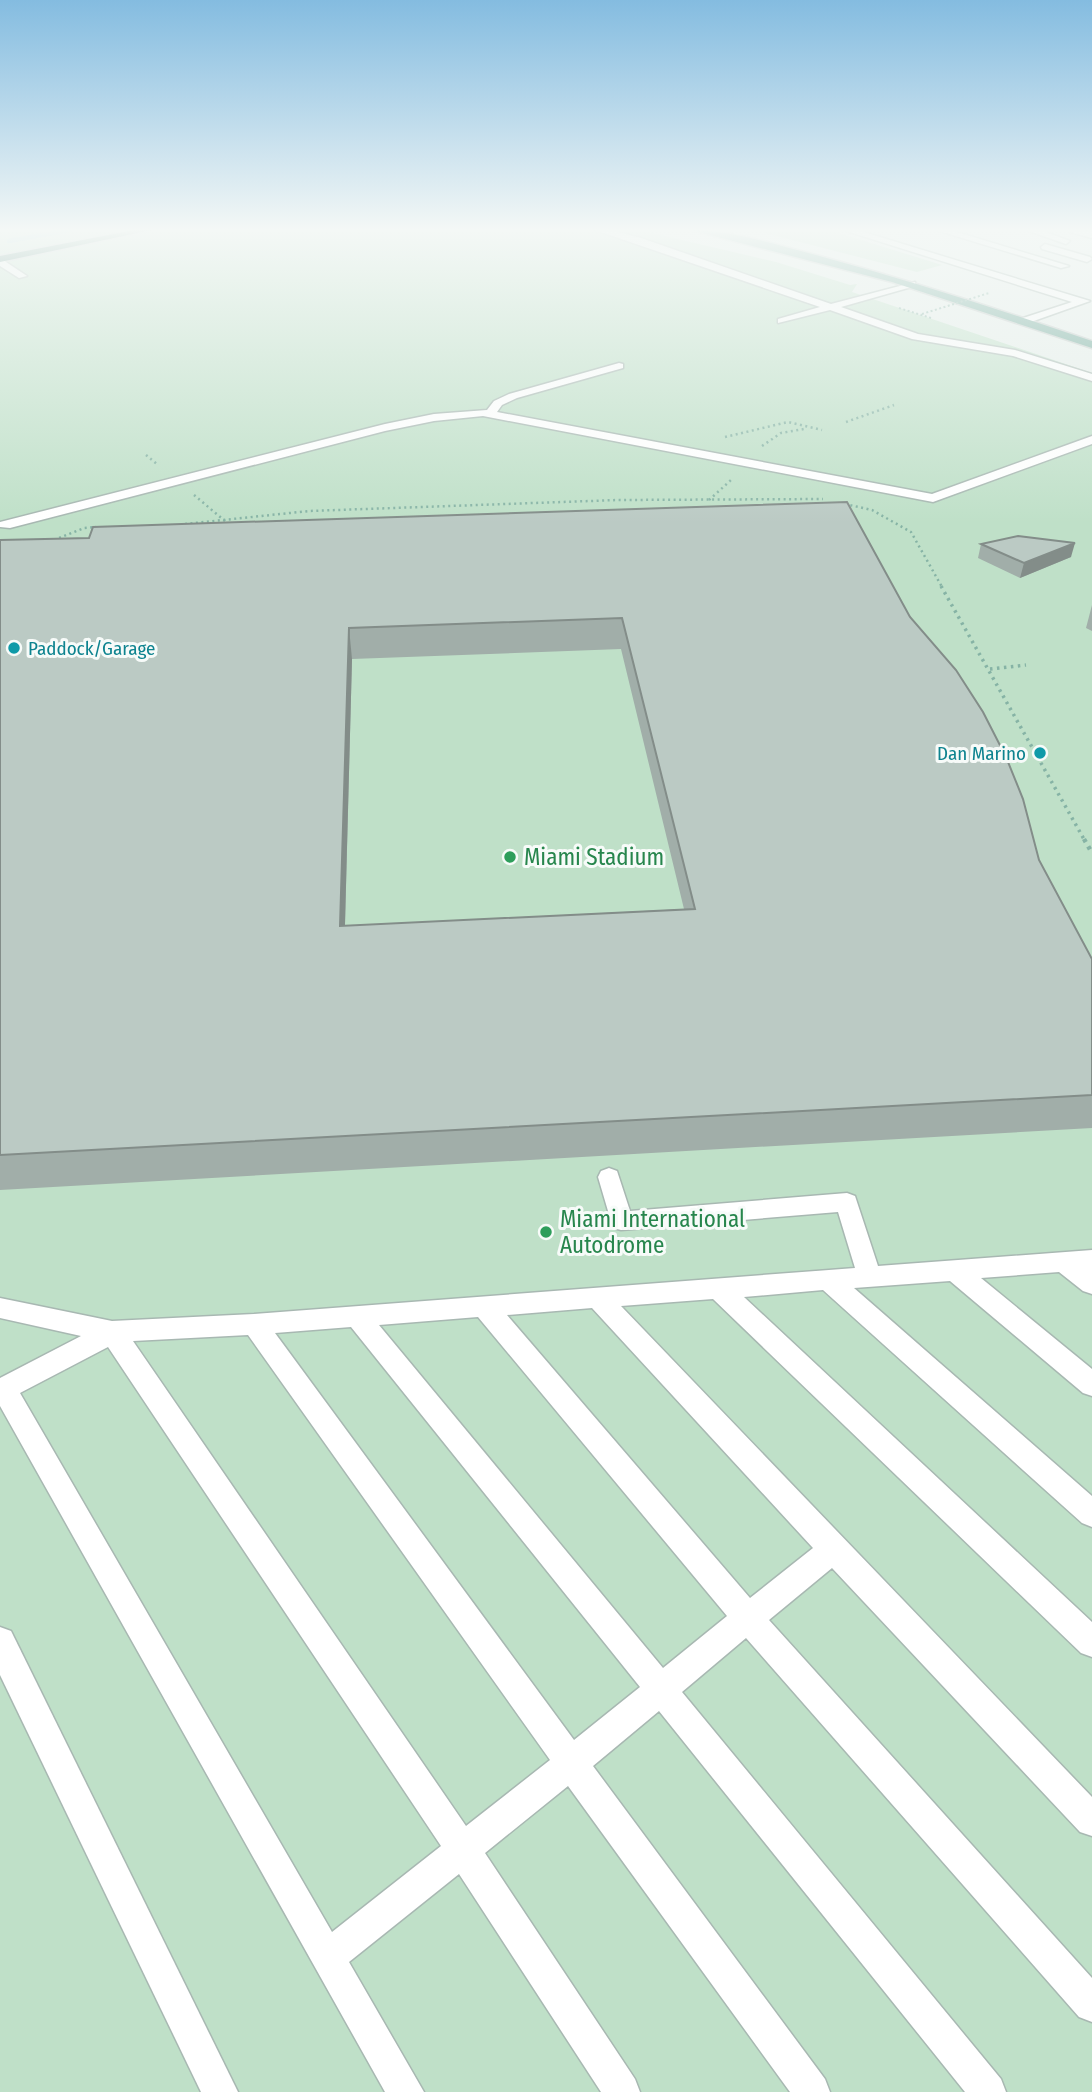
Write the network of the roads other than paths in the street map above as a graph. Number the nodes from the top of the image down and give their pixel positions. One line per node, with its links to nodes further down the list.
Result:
1 (892, 328): 5 (lane)
2 (1043, 328): 3 (main road)
3 (1092, 345)
4 (619, 366): 6 (lane)
5 (1092, 378)
6 (491, 414): 7 (lane); 8 (lane)
7 (1092, 440)
8 (5, 525)
9 (608, 1177): 13 (lane)
10 (1092, 1260): 11 (lane)
11 (1063, 1262): 12 (lane); 15 (lane)
12 (954, 1270): 13 (lane); 23 (lane)
13 (869, 1276): 14 (lane)
14 (828, 1280): 16 (lane); 25 (lane)
15 (1092, 1284)
16 (718, 1288): 17 (lane); 28 (lane)
17 (597, 1297): 18 (lane); 26 (lane)
18 (483, 1305): 20 (lane); 27 (lane)
19 (0, 1308): 22 (lane)
20 (357, 1316): 21 (lane); 30 (lane)
21 (254, 1324): 22 (lane); 31 (lane)
22 (112, 1332): 24 (lane); 33 (lane)
23 (1092, 1385)
24 (2, 1390): 34 (lane)
25 (1092, 1514)
26 (833, 1549): 27 (lane); 32 (lane)
27 (748, 1618): 30 (lane); 35 (lane)
28 (1092, 1642)
29 (0, 1643): 36 (lane)
30 (661, 1690): 31 (lane); 40 (lane)
31 (571, 1763): 33 (lane); 39 (lane)
32 (1092, 1819)
33 (463, 1850): 34 (lane); 38 (lane)
34 (327, 1958): 37 (lane)
35 (1092, 2004)
36 (220, 2092)
37 (406, 2092)
38 (622, 2092)
39 (813, 2092)
40 (988, 2092)

